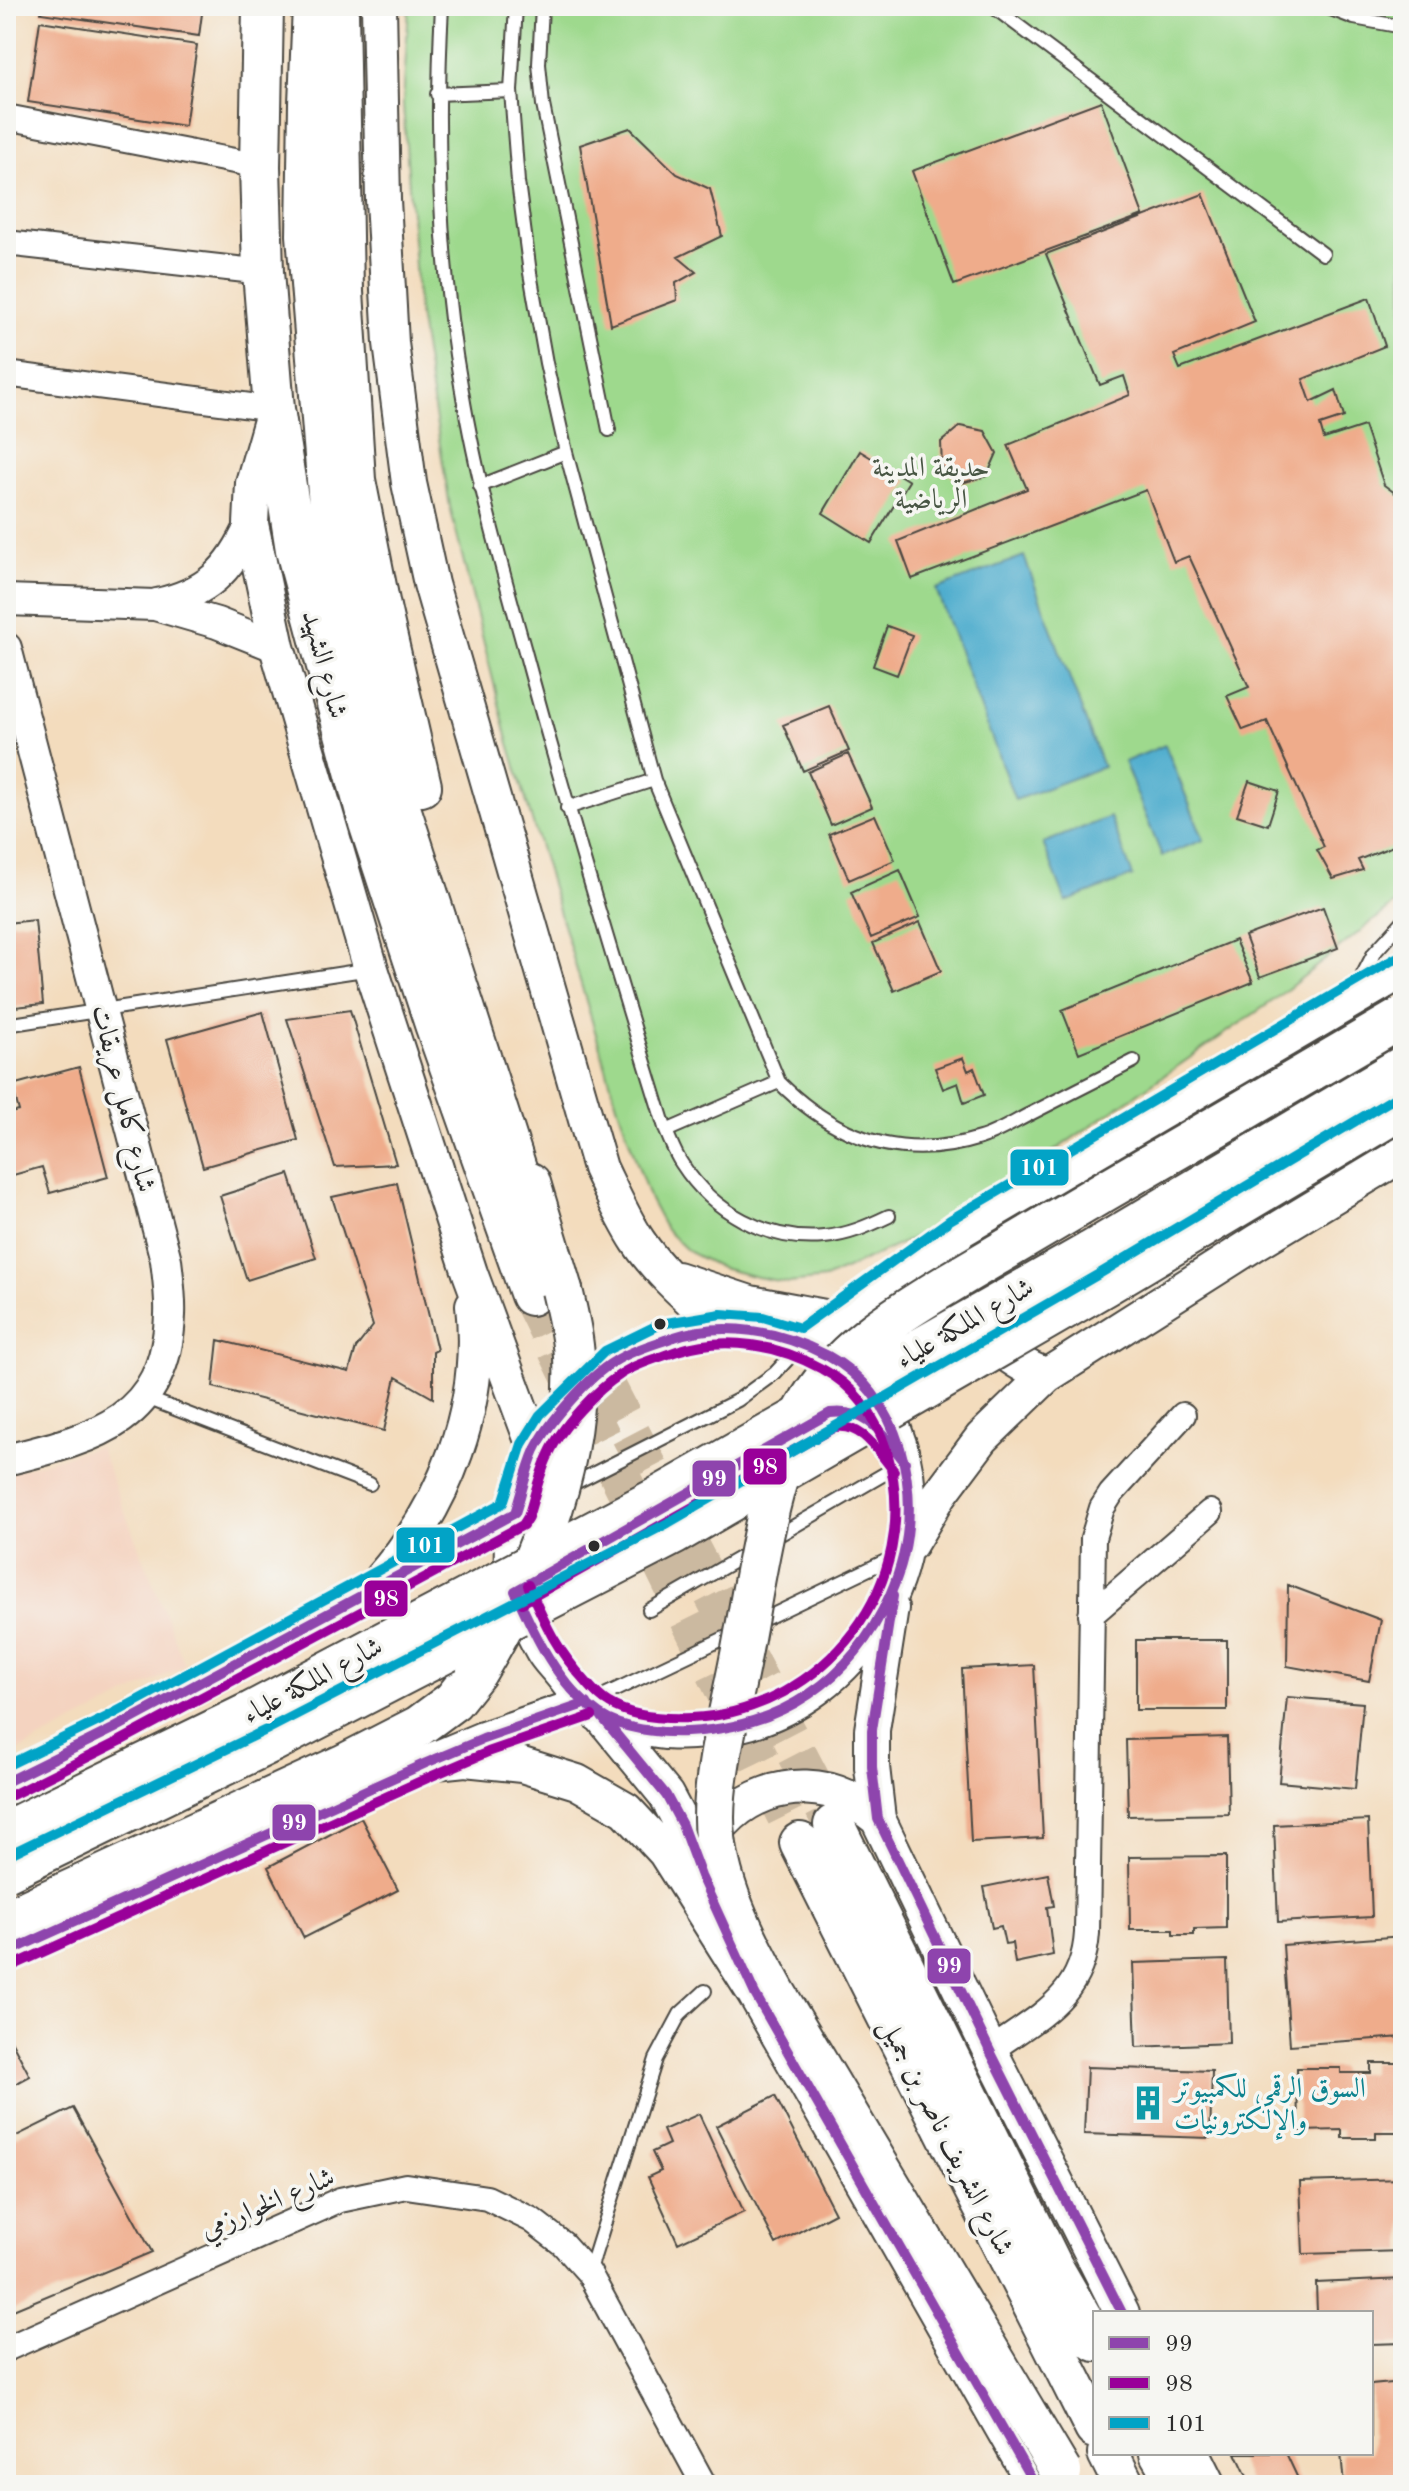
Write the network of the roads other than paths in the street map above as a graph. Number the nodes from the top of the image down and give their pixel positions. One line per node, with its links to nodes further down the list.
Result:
1 (263, 6): 14 (highway, شارع الشهيد)
2 (313, 6): 19 (highway, شارع الشهيد)
3 (338, 6): 72 (highway, bridge)
4 (379, 6): 46 (main road)
5 (442, 6): 12 (lane)
6 (516, 6): 11 (lane)
7 (542, 6): 20 (lane)
8 (992, 6): 16 (lane)
9 (1323, 6): 10 (lane)
10 (1403, 27)
11 (511, 91): 12 (lane); 21 (lane)
12 (437, 94): 22 (lane)
13 (6, 117): 14 (street)
14 (260, 166): 17 (highway, شارع الشهيد)
15 (6, 243): 17 (street)
16 (1323, 254)
17 (263, 272): 19 (highway, شارع الشهيد)
18 (6, 374): 19 (street)
19 (274, 409): 23 (main road)
20 (609, 430)
21 (566, 452): 22 (lane); 28 (lane)
22 (480, 486): 29 (lane)
23 (251, 524): 25 (street); 26 (main road)
24 (6, 600): 25 (street)
25 (155, 605): 26 (street)
26 (277, 647): 31 (main road)
27 (6, 648): 34 (street, شارع كامل عريقات)
28 (654, 780): 29 (lane); 39 (lane)
29 (567, 808): 41 (lane)
30 (1403, 921): 33 (lane)
31 (371, 969): 34 (lane); 45 (main road)
32 (1403, 970): 33 (main road)
33 (1349, 1001): 44 (main road)
34 (103, 1011): 36 (lane); 51 (street, شارع كامل عريقات)
35 (1403, 1017): 85 (highway, bridge)
36 (6, 1025)
37 (1134, 1061): 39 (lane)
38 (1403, 1065): 69 (main road, شارع الملكة علياء, bridge)
39 (779, 1082): 41 (lane)
40 (1403, 1109): 70 (main road, شارع الملكة علياء, bridge)
41 (666, 1131): 43 (lane)
42 (1403, 1154): 50 (main road)
43 (889, 1216)
44 (957, 1232): 47 (main road); 50 (main road)
45 (470, 1273): 53 (main road); 62 (main road)
46 (666, 1275): 47 (main road); 48 (main road)
47 (835, 1319): 49 (main road)
48 (722, 1328): 49 (main road); 53 (main road)
49 (803, 1343): 55 (main road); 58 (lane)
50 (1046, 1376): 59 (main road)
51 (144, 1397): 54 (street, شارع كامل عريقات); 56 (lane)
52 (1183, 1415): 64 (street)
53 (535, 1449): 58 (main road)
54 (6, 1460)
55 (905, 1462): 59 (main road); 61 (lane); 63 (lane)
56 (370, 1484)
57 (1210, 1512): 64 (street)
58 (515, 1513): 61 (main road); 62 (main road)
59 (906, 1552): 60 (main road); 65 (lane)
60 (895, 1584): 65 (main road); 68 (main road)
61 (515, 1591): 65 (main road)
62 (368, 1594): 67 (main road)
63 (649, 1610)
64 (1091, 1615): 76 (street)
65 (594, 1710): 66 (main road); 71 (main road)
66 (426, 1763): 73 (main road); 75 (main road)
67 (6, 1782)
68 (878, 1819): 71 (main road); 76 (main road)
69 (6, 1830)
70 (6, 1872)
71 (701, 1876): 75 (main road)
72 (6, 1920)
73 (6, 1953)
74 (705, 1991): 77 (lane)
75 (755, 1994): 85 (main road)
76 (990, 2051): 78 (main road)
77 (589, 2273): 80 (street, شارع الخوارزمي); 86 (street, شارع الخوارزمي)
78 (1121, 2311)
79 (1093, 2338): 81 (highway, شارع الشريف ناصر بن جميل)
80 (6, 2349)
81 (1093, 2424)
82 (1109, 2455): 87 (highway)
83 (1161, 2455): 88 (highway)
84 (1194, 2455): 89 (main road)
85 (1055, 2481)
86 (704, 2485)
87 (1124, 2485)
88 (1179, 2485)
89 (1209, 2485)

